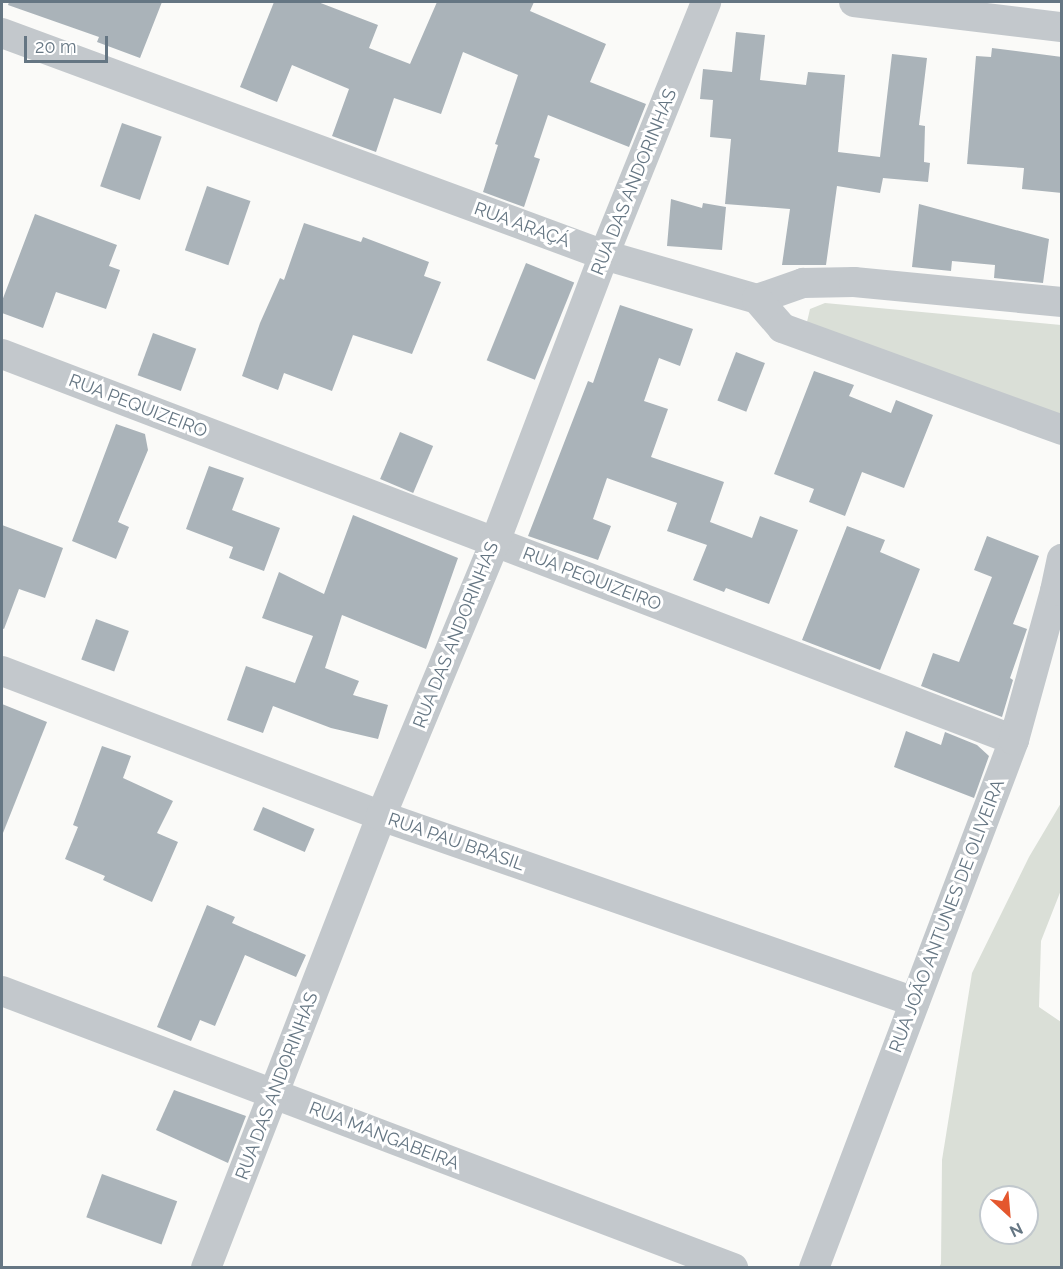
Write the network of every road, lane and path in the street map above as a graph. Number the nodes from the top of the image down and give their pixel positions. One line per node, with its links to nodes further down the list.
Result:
1 (706, 2): 5 (street, RUA DAS ANDORINHAS)
2 (854, 2): 3 (street)
3 (1062, 27)
4 (2, 33): 5 (street, RUA ARAÇÁ)
5 (604, 255): 6 (street, RUA ARAÇÁ); 10 (street, RUA DAS ANDORINHAS)
6 (757, 299): 7 (street); 9 (street)
7 (1062, 302)
8 (2, 354): 10 (street, RUA PEQUIZEIRO)
9 (1062, 430)
10 (495, 542): 13 (street, RUA PEQUIZEIRO); 14 (street, RUA DAS ANDORINHAS)
11 (1062, 559): 13 (street, RUA JOÃO ANTUNES DE OLIVEIRA)
12 (2, 671): 14 (street, RUA PAU BRASIL)
13 (1014, 740): 16 (street, RUA JOÃO ANTUNES DE OLIVEIRA)
14 (381, 816): 16 (street, RUA PAU BRASIL); 17 (street, RUA DAS ANDORINHAS)
15 (2, 991): 17 (street, RUA MANGABEIRA)
16 (915, 1002): 20 (street, RUA JOÃO ANTUNES DE OLIVEIRA)
17 (273, 1095): 18 (street, RUA DAS ANDORINHAS); 19 (street, RUA MANGABEIRA)
18 (206, 1268)
19 (733, 1268)
20 (814, 1268)

